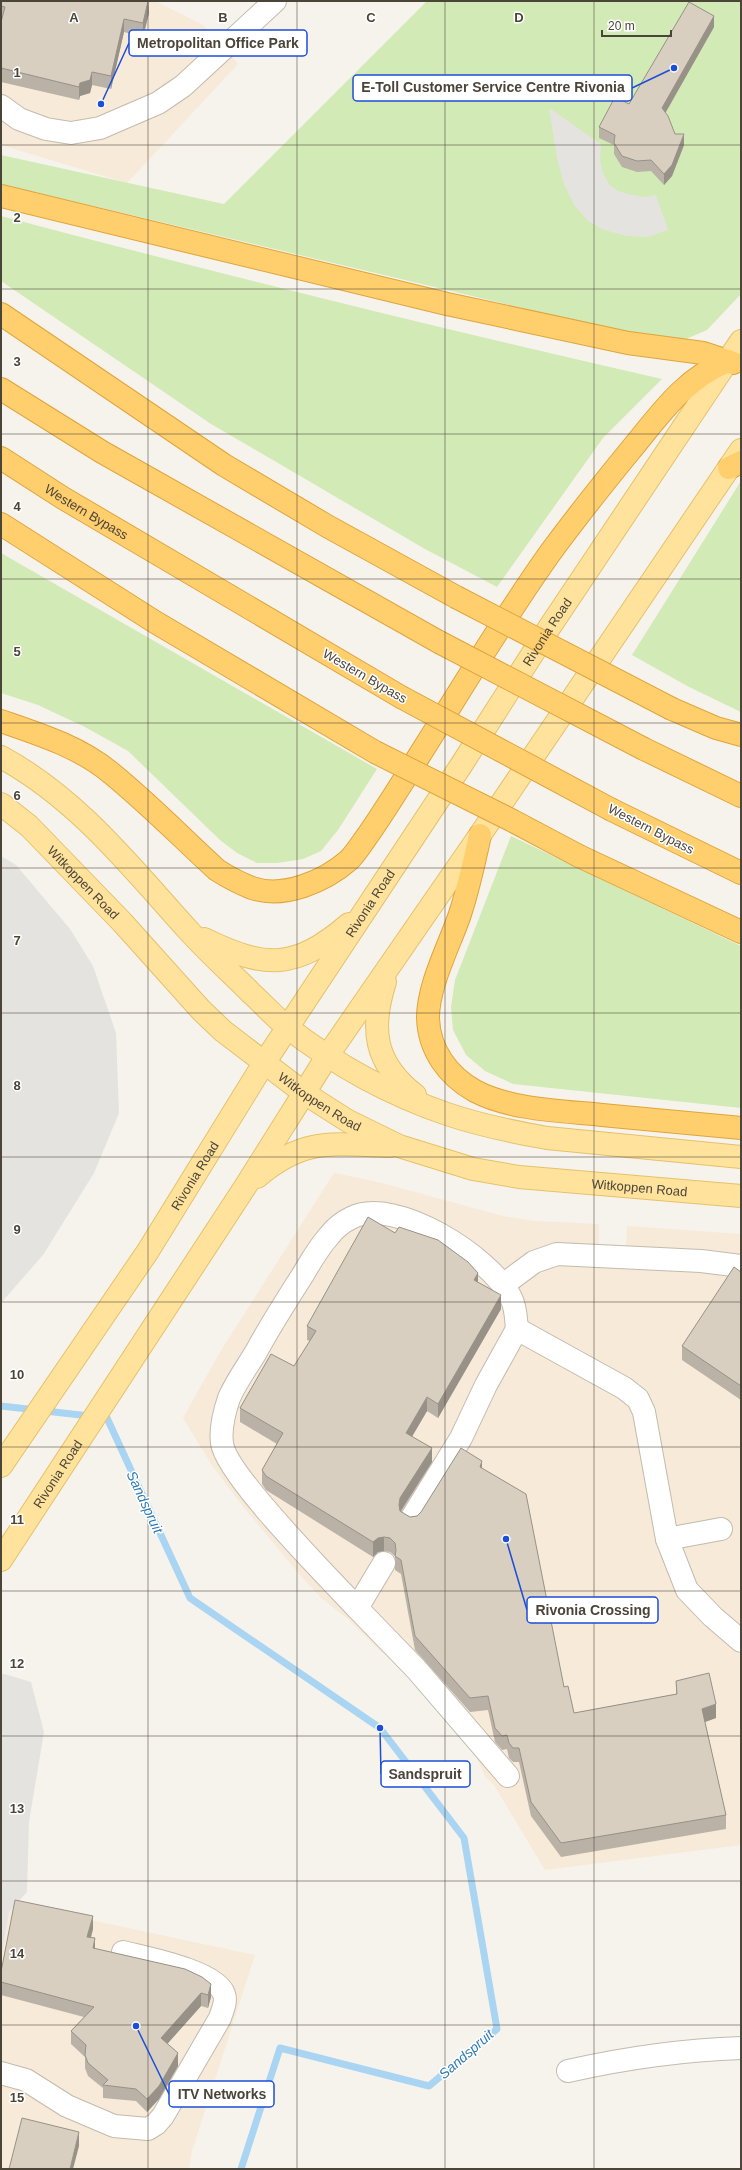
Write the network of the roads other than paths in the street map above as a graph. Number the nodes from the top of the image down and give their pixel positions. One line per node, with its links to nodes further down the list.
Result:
1 (275, 1): 2 (street)
2 (1, 106)
3 (1, 196): 6 (highway)
4 (1, 314): 15 (highway, bridge)
5 (741, 342): 6 (main road, Rivonia Road)
6 (734, 364): 14 (highway); 23 (main road, Rivonia Road)
7 (1, 389): 17 (highway, bridge)
8 (741, 450): 10 (main road, Rivonia Road)
9 (1, 458): 22 (highway, Western Bypass, bridge)
10 (735, 465): 21 (main road, Rivonia Road)
11 (1, 524): 13 (highway)
12 (1, 538): 13 (highway)
13 (44, 553): 25 (highway, bridge)
14 (1, 721)
15 (741, 736)
16 (1, 757): 24 (main road)
17 (741, 796)
18 (1, 804): 20 (main road, Witkoppen Road)
19 (1, 816): 20 (main road)
20 (29, 826): 29 (main road, Witkoppen Road)
21 (480, 835): 26 (main road, Rivonia Road); 32 (highway)
22 (741, 873)
23 (368, 907): 24 (main road); 27 (main road, Rivonia Road)
24 (190, 932): 27 (main road)
25 (741, 932)
26 (390, 968): 28 (main road, Rivonia Road); 31 (main road)
27 (288, 1027): 28 (main road); 29 (main road, Rivonia Road)
28 (328, 1055): 30 (main road, Rivonia Road); 31 (main road)
29 (264, 1063): 30 (main road, Witkoppen Road); 40 (main road, Rivonia Road)
30 (304, 1093): 33 (main road, Witkoppen Road); 35 (main road, Rivonia Road)
31 (430, 1108): 34 (main road)
32 (741, 1128)
33 (399, 1146): 35 (main road); 36 (main road, Witkoppen Road)
34 (741, 1157)
35 (245, 1187): 44 (main road, Rivonia Road)
36 (741, 1196)
37 (741, 1266): 38 (street)
38 (503, 1284): 39 (street); 46 (street)
39 (517, 1329): 41 (street); 43 (street)
40 (1, 1466)
41 (411, 1519)
42 (721, 1529): 43 (street)
43 (667, 1539): 47 (street)
44 (1, 1560)
45 (384, 1563): 46 (street)
46 (357, 1608): 48 (street)
47 (741, 1642)
48 (508, 1776)
49 (123, 1952): 52 (street)
50 (741, 2048): 51 (street)
51 (568, 2071)
52 (1, 2073)

